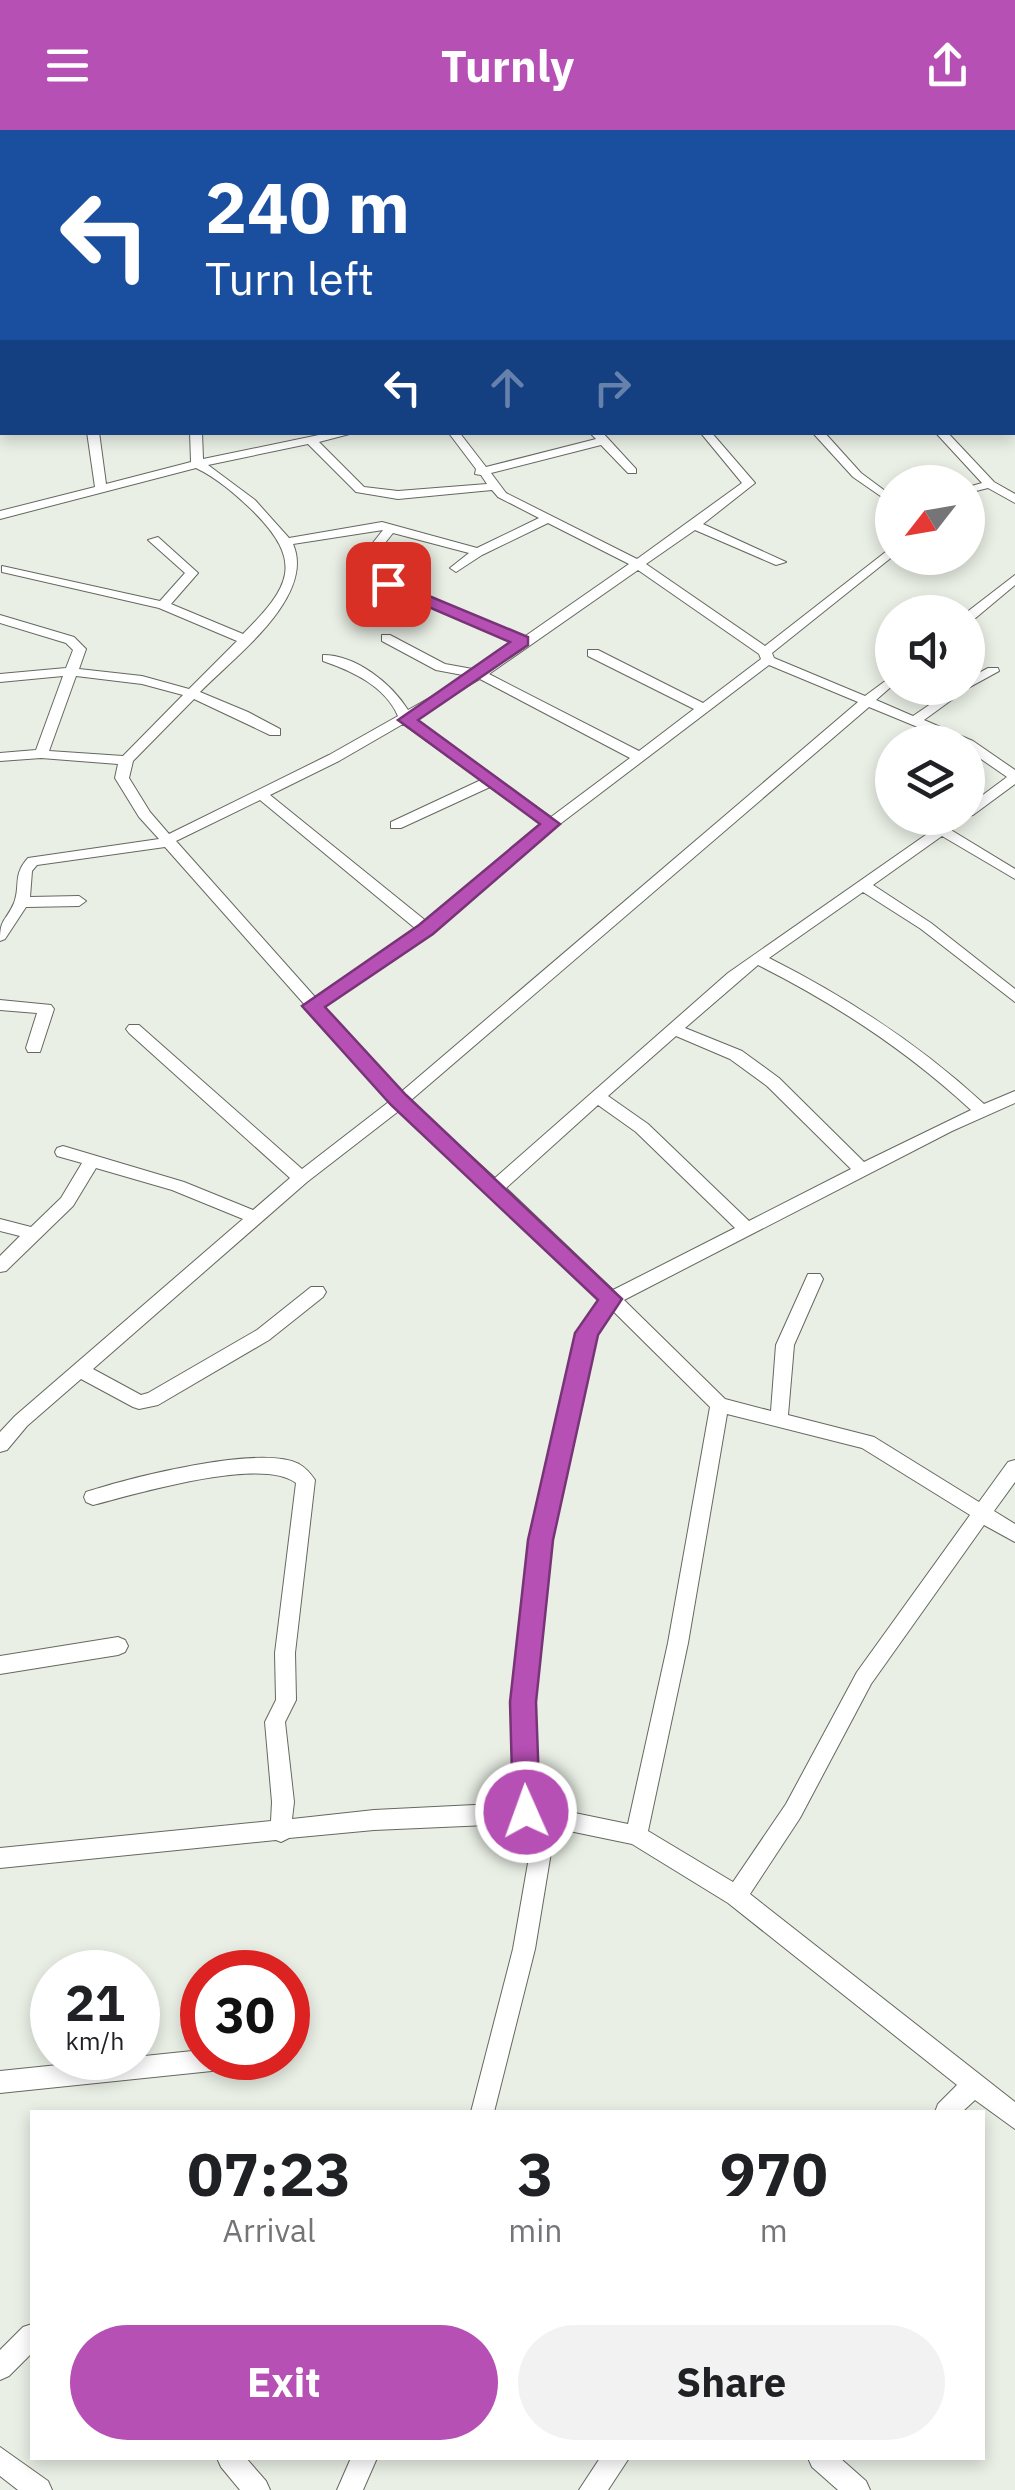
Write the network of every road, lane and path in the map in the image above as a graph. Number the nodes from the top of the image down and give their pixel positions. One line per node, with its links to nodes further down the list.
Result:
1 (93, 435): 17 (street)
2 (196, 435): 10 (street)
3 (340, 435): 9 (street)
4 (454, 435): 12 (street)
5 (708, 435): 21 (street)
6 (820, 435): 16 (street)
7 (943, 435): 13 (street)
8 (599, 437): 11 (street); 12 (street)
9 (312, 442): 10 (street); 15 (street)
10 (197, 464): 17 (street); 24 (street)
11 (632, 471)
12 (479, 472): 15 (street)
13 (990, 484): 14 (street); 18 (street)
14 (985, 485)
15 (492, 486): 20 (street)
16 (875, 488)
17 (101, 490): 19 (street)
18 (1015, 499)
19 (0, 515)
20 (547, 519): 25 (street); 27 (street)
21 (694, 525): 26 (street); 27 (street)
22 (390, 528): 24 (street); 25 (street); 37 (street)
23 (154, 540): 33 (street)
24 (286, 542): 36 (street)
25 (478, 552): 29 (street)
26 (780, 562)
27 (638, 564): 37 (street); 39 (street)
28 (875, 565): 39 (street)
29 (456, 568)
30 (6, 569): 33 (street)
31 (1015, 579): 32 (street)
32 (985, 604)
33 (163, 605): 36 (street)
34 (0, 619): 41 (street)
35 (386, 638): 43 (street)
36 (244, 640): 46 (street)
37 (522, 641): 43 (street)
38 (592, 652): 50 (street)
39 (766, 656): 48 (street); 50 (street)
40 (328, 658): 51 (street)
41 (72, 671): 45 (street); 46 (street); 55 (street)
42 (992, 671): 44 (street)
43 (480, 674): 51 (street); 58 (street)
44 (985, 675)
45 (0, 678)
46 (196, 692): 54 (street); 59 (street)
47 (875, 694): 48 (street)
48 (869, 699): 52 (street); 84 (street)
49 (938, 705): 52 (street)
50 (704, 708): 58 (street)
51 (406, 720): 61 (street); 62 (street)
52 (917, 720): 53 (street)
53 (928, 725)
54 (274, 732)
55 (41, 754): 57 (street); 59 (street)
56 (985, 756): 60 (street)
57 (0, 757)
58 (641, 758): 64 (street)
59 (126, 760): 68 (street)
60 (1015, 776): 63 (street)
61 (491, 781): 64 (street); 65 (street)
62 (261, 794): 68 (street); 73 (street)
63 (985, 799)
64 (551, 824): 73 (street)
65 (396, 825)
66 (935, 835): 70 (street)
67 (950, 835): 69 (street)
68 (167, 841): 72 (street); 78 (street)
69 (1015, 876)
70 (864, 885): 75 (street); 76 (street)
71 (80, 901): 72 (street)
72 (22, 902): 74 (street)
73 (426, 930): 78 (street)
74 (0, 936)
75 (758, 959): 79 (street); 85 (street)
76 (1015, 998)
77 (0, 1005): 81 (street)
78 (312, 1006): 84 (street)
79 (674, 1028): 82 (street); 88 (street)
80 (134, 1029): 89 (street)
81 (34, 1048)
82 (598, 1097): 90 (street); 93 (street)
83 (1015, 1098): 85 (street)
84 (399, 1100): 89 (street); 90 (street)
85 (982, 1110): 88 (street)
86 (63, 1152): 87 (street)
87 (92, 1161): 91 (street); 94 (street)
88 (862, 1170): 93 (street)
89 (301, 1178): 91 (street)
90 (494, 1189): 98 (street)
91 (258, 1218): 99 (street)
92 (0, 1226): 94 (street)
93 (747, 1230): 98 (street)
94 (36, 1234): 95 (street)
95 (0, 1266)
96 (814, 1279): 101 (street)
97 (318, 1292): 99 (street)
98 (611, 1299): 100 (street); 109 (street)
99 (82, 1371): 102 (street)
100 (719, 1405): 101 (street); 111 (street)
101 (779, 1419): 105 (street)
102 (0, 1445)
103 (1015, 1467): 105 (street)
104 (93, 1497): 110 (street)
105 (983, 1512): 106 (street); 113 (street)
106 (1015, 1534)
107 (118, 1646): 108 (street)
108 (0, 1664)
109 (536, 1815): 110 (street); 111 (street); 117 (street)
110 (280, 1832): 112 (street)
111 (636, 1836): 113 (street)
112 (0, 1858)
113 (736, 1896): 116 (street)
114 (180, 2063): 115 (street)
115 (0, 2082)
116 (974, 2084): 118 (street); 119 (street)
117 (483, 2110)
118 (948, 2110)
119 (1015, 2117)
120 (30, 2337): 121 (street)
121 (0, 2366)
122 (0, 2460): 127 (street)
123 (232, 2460): 128 (street)
124 (363, 2460): 129 (street)
125 (614, 2460): 130 (street)
126 (823, 2460): 131 (street)
127 (39, 2490)
128 (257, 2490)
129 (350, 2490)
130 (592, 2490)
131 (857, 2490)

